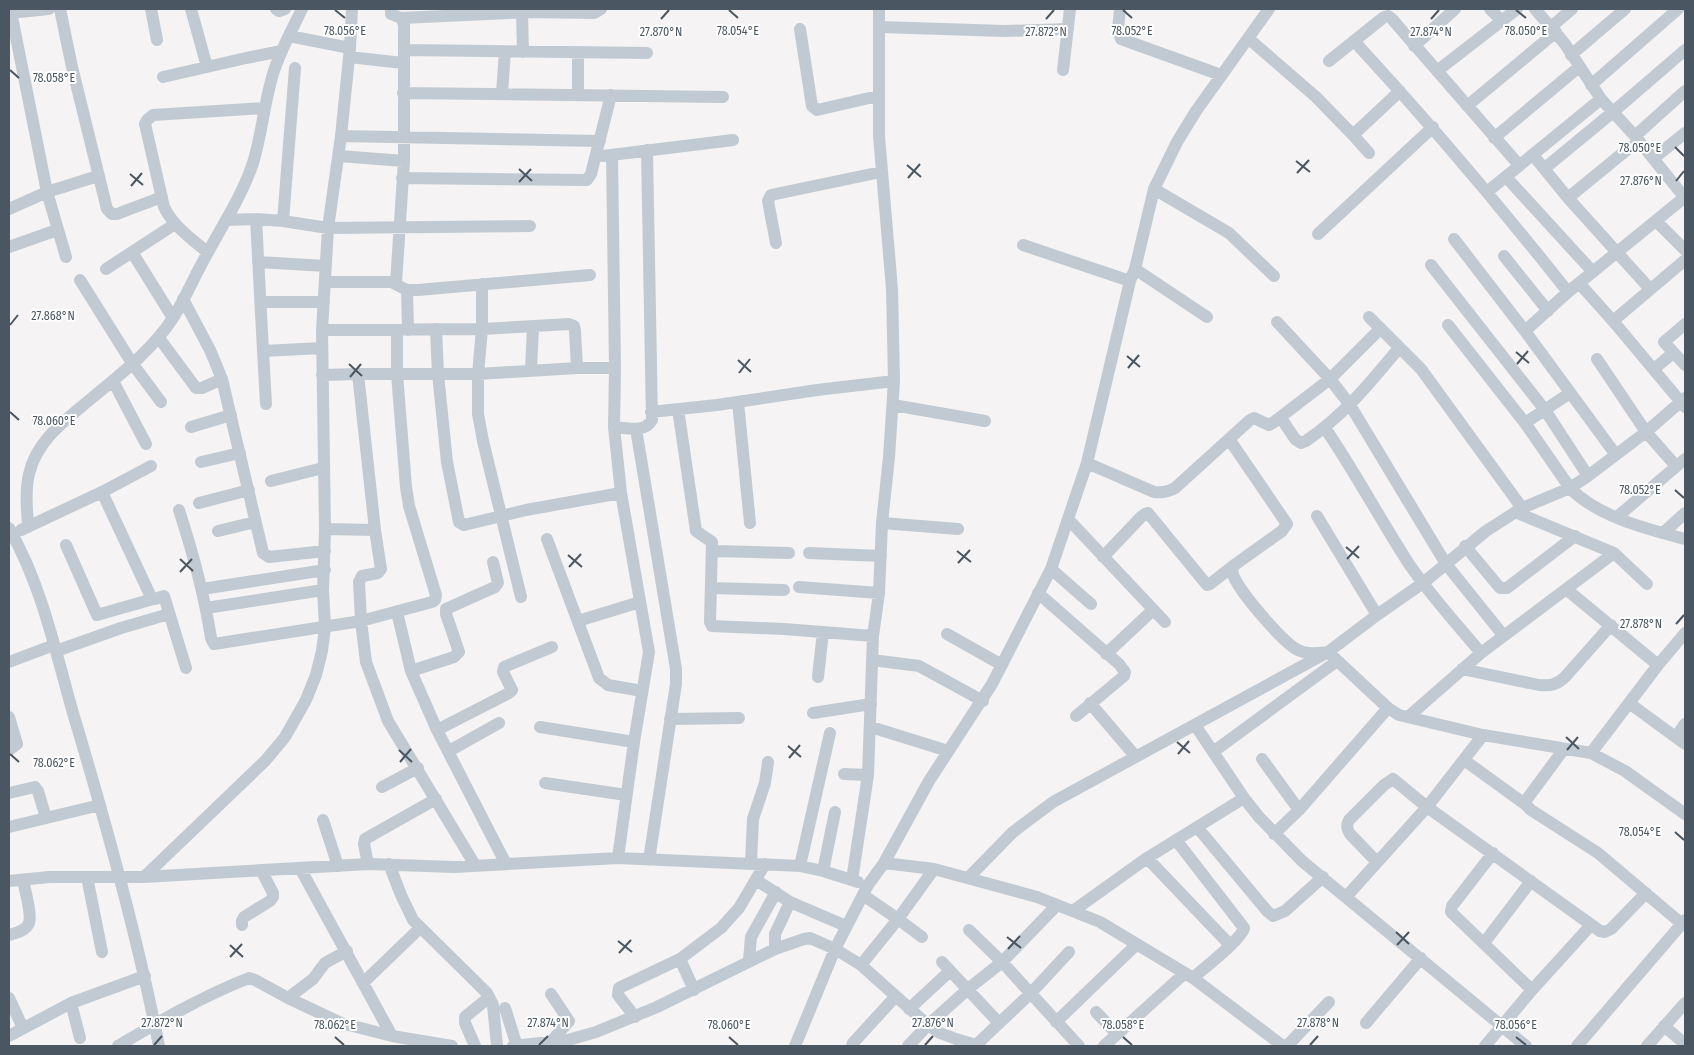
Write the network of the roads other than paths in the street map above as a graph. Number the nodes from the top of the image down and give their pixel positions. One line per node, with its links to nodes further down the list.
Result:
1 (49, 9): 22 (street)
2 (60, 9): 85 (street)
3 (151, 9): 32 (street)
4 (191, 9): 45 (street)
5 (276, 9): 6 (street)
6 (285, 9)
7 (302, 9): 30 (street)
8 (352, 9): 39 (street)
9 (391, 9): 24 (street)
10 (601, 9): 23 (street)
11 (879, 9): 26 (street)
12 (1070, 9): 28 (street)
13 (1120, 9): 50 (street)
14 (1269, 9): 31 (street)
15 (1455, 9): 34 (street)
16 (1490, 9): 25 (street)
17 (1516, 9): 25 (street)
18 (1535, 9): 29 (street)
19 (1572, 9): 29 (street)
20 (1625, 9): 42 (street)
21 (1678, 9): 52 (street)
22 (13, 11): 89 (street)
23 (522, 12): 24 (street); 38 (street)
24 (401, 18): 43 (street)
25 (1502, 21): 49 (street)
26 (880, 27): 28 (street); 60 (street)
27 (800, 29): 60 (street)
28 (1068, 29): 48 (street)
29 (1553, 30): 42 (street); 62 (street)
30 (290, 36): 36 (street); 39 (street)
31 (1248, 38): 50 (street); 67 (street)
32 (157, 40)
33 (1354, 42): 34 (street); 44 (street); 53 (street)
34 (1414, 46): 49 (street)
35 (1685, 50): 64 (street)
36 (282, 51): 45 (street); 63 (street)
37 (504, 52): 38 (street); 43 (street); 56 (street)
38 (523, 52): 40 (street)
39 (350, 53): 43 (street); 68 (street)
40 (578, 53): 41 (street); 57 (street)
41 (647, 53)
42 (1571, 54): 46 (street)
43 (404, 56): 55 (street)
44 (1329, 61)
45 (207, 67): 51 (street)
46 (1579, 67): 52 (street); 70 (street)
47 (295, 68): 97 (street)
48 (1063, 70)
49 (1437, 71): 62 (street)
50 (1221, 75): 88 (street)
51 (164, 78)
52 (1591, 85): 61 (street)
53 (1400, 91): 65 (street); 67 (street)
54 (1685, 91): 71 (street)
55 (403, 93): 56 (street); 69 (street)
56 (502, 93): 57 (street)
57 (578, 94): 58 (street)
58 (611, 95): 59 (street); 73 (street)
59 (723, 96)
60 (878, 96): 84 (street)
61 (1601, 99): 64 (street); 77 (street)
62 (1467, 106): 70 (street)
63 (265, 108): 91 (street); 96 (street)
64 (1613, 112): 71 (street); 83 (street)
65 (1433, 127): 90 (street); 104 (street)
66 (1685, 133): 80 (street)
67 (1353, 135): 75 (street)
68 (341, 136): 69 (street); 78 (street)
69 (404, 137): 73 (street); 81 (street)
70 (1494, 138): 82 (street)
71 (1637, 139): 80 (street); 93 (street)
72 (733, 140): 74 (street)
73 (600, 141): 79 (street)
74 (647, 150): 76 (street); 179 (street)
75 (1369, 153)
76 (612, 155): 79 (street); 158 (street)
77 (1533, 155): 82 (street); 83 (street)
78 (339, 156): 81 (street); 102 (street)
79 (596, 157): 87 (street)
80 (1654, 158): 92 (street)
81 (404, 161): 87 (street)
82 (1519, 165): 86 (street)
83 (1545, 168): 93 (street)
84 (881, 172): 106 (street); 169 (street)
85 (98, 176): 89 (street); 91 (street)
86 (1506, 177): 90 (street); 120 (street)
87 (402, 178): 101 (street)
88 (1154, 190): 122 (street); 123 (street)
89 (47, 192): 94 (street); 103 (street)
90 (1487, 192): 130 (street)
91 (162, 197): 99 (street)
92 (1685, 197): 98 (street)
93 (1568, 198): 112 (street)
94 (9, 209)
95 (256, 219): 96 (street); 97 (street); 116 (street)
96 (227, 220): 111 (street)
97 (284, 221): 102 (street)
98 (1656, 221): 109 (street); 112 (street)
99 (175, 224): 110 (street); 111 (street)
100 (530, 226): 101 (street)
101 (400, 227): 102 (street); 128 (street)
102 (328, 228): 118 (street)
103 (57, 230): 108 (street); 114 (street)
104 (1318, 234)
105 (1454, 239): 148 (street)
106 (776, 243)
107 (1023, 245): 122 (street)
108 (9, 247)
109 (1685, 250)
110 (132, 252): 119 (street); 137 (street)
111 (207, 252): 131 (street)
112 (1617, 253): 120 (street); 129 (street)
113 (1504, 256): 134 (street)
114 (66, 257)
115 (1685, 260): 129 (street)
116 (258, 262): 118 (street); 132 (street)
117 (1431, 265): 178 (street)
118 (326, 266): 125 (street)
119 (106, 269)
120 (1593, 272): 126 (street)
121 (590, 275): 127 (street)
122 (1133, 275): 135 (street); 195 (street)
123 (1274, 276)
124 (80, 280): 155 (street)
125 (326, 282): 128 (street); 133 (street)
126 (1579, 283): 130 (street); 138 (street)
127 (482, 284): 128 (street); 144 (street)
128 (401, 286): 147 (street)
129 (1650, 289): 138 (street)
130 (1568, 292): 134 (street)
131 (183, 299): 137 (street); 166 (street)
132 (261, 302): 133 (street); 152 (street)
133 (324, 302): 146 (street)
134 (1548, 310): 148 (street)
135 (1207, 317)
136 (1369, 317): 145 (street)
137 (173, 318): 149 (street)
138 (1613, 321): 159 (street)
139 (1277, 322): 167 (street)
140 (1685, 324): 153 (street)
141 (1448, 325): 183 (street)
142 (533, 327): 144 (street); 157 (street); 160 (street)
143 (436, 329): 144 (street); 147 (street); 163 (street)
144 (482, 329): 164 (street)
145 (1380, 329): 151 (street); 167 (street)
146 (322, 330): 147 (street); 150 (street)
147 (403, 330): 162 (street)
148 (1525, 331): 170 (street)
149 (159, 338): 155 (street); 166 (street)
150 (322, 348): 152 (street); 165 (street)
151 (1400, 348): 176 (street); 206 (street)
152 (263, 350): 174 (street)
153 (1673, 353): 156 (street); 159 (street)
154 (1597, 359): 188 (street)
155 (132, 363): 168 (street); 171 (street)
156 (1685, 365)
157 (577, 368): 158 (street); 160 (street)
158 (616, 368): 185 (street)
159 (1654, 369): 173 (street)
160 (531, 370): 164 (street)
161 (358, 374): 162 (street); 165 (street); 218 (street)
162 (398, 374): 163 (street); 255 (street)
163 (438, 374): 164 (street); 209 (street)
164 (478, 374): 209 (street)
165 (322, 376): 197 (street)
166 (222, 379): 180 (street)
167 (1330, 379): 176 (street); 181 (street)
168 (113, 381): 190 (street); 215 (street)
169 (894, 381): 172 (street); 175 (street)
170 (1570, 393): 178 (street); 192 (street)
171 (161, 402)
172 (738, 402): 177 (street); 213 (street)
173 (1684, 403): 188 (street)
174 (266, 404)
175 (892, 405): 182 (street); 214 (street)
176 (1350, 406): 187 (street); 235 (street)
177 (678, 409): 179 (street); 227 (street)
178 (1546, 410): 183 (street); 198 (street)
179 (651, 412): 186 (street)
180 (231, 415): 184 (street); 191 (street)
181 (1280, 418): 187 (street); 189 (street)
182 (985, 420)
183 (1525, 423): 200 (street)
184 (191, 427)
185 (614, 427): 186 (street); 203 (street)
186 (636, 428): 292 (street)
187 (1325, 428): 239 (street)
188 (1646, 432): 192 (street); 194 (street)
189 (1229, 439): 195 (street); 236 (street)
190 (146, 444)
191 (240, 453): 193 (street); 201 (street)
192 (1616, 455): 198 (street)
193 (202, 462)
194 (1681, 462): 210 (street)
195 (1087, 463): 211 (street)
196 (151, 466): 202 (street)
197 (323, 468): 199 (street); 216 (street)
198 (1588, 476): 200 (street)
199 (270, 481)
200 (1570, 488): 206 (street); 210 (street)
201 (249, 490): 204 (street); 212 (street)
202 (102, 492): 215 (street); 250 (street)
203 (621, 494): 209 (street); 251 (street)
204 (199, 503)
205 (179, 510): 243 (street)
206 (1519, 510): 222 (street); 226 (street)
207 (1685, 513): 221 (street)
208 (1317, 516): 257 (street)
209 (501, 517): 249 (street)
210 (1617, 517): 221 (street)
211 (1068, 520): 233 (street); 237 (street)
212 (255, 522): 220 (street); 228 (street)
213 (750, 523)
214 (882, 523): 217 (street); 232 (street)
215 (28, 527): 219 (street)
216 (326, 529): 218 (street); 228 (street)
217 (958, 529)
218 (375, 530): 258 (street)
219 (11, 531): 269 (street)
220 (218, 531)
221 (1662, 533): 224 (street)
222 (1575, 536): 226 (street); 230 (street)
223 (547, 539): 259 (street)
224 (1685, 539)
225 (66, 545): 250 (street)
226 (1465, 546): 235 (street)
227 (712, 550): 231 (street); 242 (street)
228 (324, 551): 238 (street)
229 (809, 553): 232 (street)
230 (1614, 553): 240 (street); 244 (street)
231 (789, 554)
232 (881, 556): 247 (street)
233 (1103, 557): 236 (street); 254 (street)
234 (493, 562): 279 (street)
235 (1446, 564): 239 (street); 266 (street)
236 (1233, 566): 272 (street)
237 (1051, 569): 248 (street); 252 (street)
238 (325, 570): 243 (street); 245 (street)
239 (1423, 583): 257 (street); 270 (street)
240 (1647, 584)
241 (799, 587): 247 (street)
242 (711, 588): 246 (street); 263 (street)
243 (202, 589): 253 (street)
244 (1566, 589): 261 (street); 266 (street)
245 (323, 590): 253 (street); 262 (street)
246 (784, 590)
247 (879, 593): 267 (street)
248 (1038, 593): 271 (street); 276 (street)
249 (521, 597)
250 (153, 598): 256 (street)
251 (640, 602): 259 (street); 281 (street)
252 (1091, 604)
253 (206, 608): 262 (street)
254 (1153, 610): 260 (street); 271 (street)
255 (397, 612): 258 (street); 279 (street)
256 (169, 614): 269 (street); 277 (street)
257 (1377, 615): 272 (street)
258 (361, 621): 262 (street); 313 (street)
259 (578, 621): 281 (street)
260 (1165, 622)
261 (1611, 625): 275 (street); 278 (street)
262 (325, 627): 354 (street)
263 (823, 632): 267 (street); 280 (street)
264 (947, 634): 276 (street)
265 (1685, 634): 275 (street)
266 (1503, 635): 270 (street)
267 (873, 636): 273 (street)
268 (552, 647): 298 (street)
269 (55, 648): 274 (street); 322 (street)
270 (1480, 653): 278 (street)
271 (1106, 654): 283 (street)
272 (1332, 656): 286 (street); 295 (street); 307 (street)
273 (872, 660): 282 (street); 285 (street)
274 (9, 662)
275 (1658, 664): 284 (street)
276 (1002, 665): 282 (street)
277 (186, 668)
278 (1462, 669): 289 (street)
279 (411, 671): 298 (street)
280 (818, 676)
281 (642, 691): 302 (street)
282 (983, 701): 306 (street)
283 (1090, 703): 288 (street); 309 (street)
284 (1629, 703): 301 (street); 308 (street)
285 (871, 704): 287 (street); 297 (street)
286 (1388, 708): 289 (street); 325 (street)
287 (813, 713)
288 (1076, 716)
289 (1408, 717): 300 (street)
290 (9, 718): 303 (street)
291 (739, 718): 292 (street)
292 (670, 719): 337 (street)
293 (499, 723): 305 (street)
294 (1685, 724): 301 (street)
295 (1194, 725): 307 (street); 309 (street)
296 (540, 727): 302 (street)
297 (871, 727): 306 (street); 315 (street)
298 (437, 730): 305 (street)
299 (830, 733): 347 (street)
300 (1484, 735): 304 (street); 311 (street)
301 (1680, 741)
302 (634, 742): 319 (street)
303 (9, 750)
304 (1564, 750): 308 (street); 323 (street)
305 (449, 751): 343 (street)
306 (948, 751): 340 (street)
307 (1213, 752): 320 (street)
308 (1591, 753): 327 (street)
309 (1136, 757): 356 (street)
310 (1262, 760): 325 (street)
311 (1464, 760): 323 (street); 324 (street)
312 (768, 762): 339 (street)
313 (418, 768): 317 (street); 321 (street)
314 (844, 774): 315 (street)
315 (868, 775): 359 (street)
316 (545, 783): 319 (street)
317 (382, 787)
318 (9, 793): 328 (street)
319 (626, 796): 335 (street)
320 (1244, 798): 331 (street); 332 (street)
321 (436, 799): 341 (street); 345 (street)
322 (100, 805): 328 (street); 352 (street)
323 (1526, 805): 364 (street)
324 (1427, 807): 334 (street); 338 (street); 338 (street)
325 (1299, 810): 332 (street)
326 (835, 812): 351 (street)
327 (1685, 814)
328 (46, 818): 330 (street)
329 (323, 820): 346 (street)
330 (9, 827)
331 (1197, 827): 333 (street); 355 (street)
332 (1274, 834): 355 (street)
333 (1176, 840): 336 (street); 380 (street)
334 (1493, 853): 361 (street); 379 (street)
335 (618, 858): 337 (street); 343 (street)
336 (1147, 858): 368 (street); 380 (street)
337 (649, 860): 339 (street)
338 (1377, 862): 365 (street)
339 (751, 863): 344 (street)
340 (884, 863): 349 (street); 362 (street)
341 (368, 864): 342 (street); 346 (street)
342 (389, 864): 345 (street); 374 (street)
343 (506, 864): 345 (street)
344 (764, 864): 347 (street); 358 (street)
345 (475, 865)
346 (338, 866): 348 (street)
347 (800, 866): 351 (street)
348 (300, 868): 350 (street); 383 (street)
349 (934, 869): 356 (street); 369 (street)
350 (261, 870): 354 (street); 371 (street)
351 (823, 870): 359 (street)
352 (119, 876): 353 (street); 354 (street); 391 (street)
353 (87, 877): 357 (street); 384 (street)
354 (144, 877)
355 (1323, 877): 365 (street)
356 (968, 878): 367 (street)
357 (23, 880): 360 (street); 376 (street)
358 (756, 880): 363 (street); 386 (street)
359 (852, 880): 362 (street)
360 (9, 881)
361 (1531, 881): 372 (street); 379 (street)
362 (865, 890): 369 (street); 373 (street)
363 (776, 892): 366 (street); 388 (street)
364 (1646, 893): 370 (street); 372 (street)
365 (1346, 897): 387 (street)
366 (790, 902): 373 (street); 381 (street)
367 (1057, 905): 368 (street); 389 (street)
368 (1073, 911): 378 (street)
369 (898, 919): 377 (street); 390 (street)
370 (1684, 922): 424 (street)
371 (242, 925)
372 (1591, 925): 396 (street)
373 (846, 926): 382 (street)
374 (420, 928): 393 (street); 399 (street)
375 (969, 930): 389 (street)
376 (9, 935)
377 (922, 937)
378 (1137, 944): 392 (street); 411 (street)
379 (1484, 944): 396 (street)
380 (1230, 945): 392 (street)
381 (775, 949): 382 (street); 388 (street)
382 (836, 949): 390 (street); 431 (street)
383 (347, 951): 393 (street); 402 (street)
384 (102, 952)
385 (1069, 952): 397 (street)
386 (680, 958): 395 (street); 409 (street)
387 (1421, 958): 412 (street); 415 (street)
388 (749, 962): 395 (street)
389 (1002, 962): 394 (street); 397 (street)
390 (861, 965): 400 (street)
391 (145, 976): 405 (street); 413 (street)
392 (1189, 976): 418 (street); 437 (street)
393 (364, 982): 420 (street)
394 (968, 989): 407 (street); 410 (street); 414 (street)
395 (694, 990): 409 (street)
396 (1532, 990): 415 (street)
397 (1031, 993): 410 (street); 411 (street)
398 (551, 994): 422 (street)
399 (488, 995): 428 (street); 429 (street)
400 (895, 997): 407 (street); 432 (street)
401 (9, 998): 417 (street)
402 (288, 998): 413 (street); 420 (street)
403 (1329, 1002): 438 (street)
404 (1685, 1002): 416 (street)
405 (71, 1003): 417 (street); 421 (street)
406 (505, 1008): 430 (street)
407 (909, 1009): 414 (street)
408 (1096, 1012): 418 (street)
409 (635, 1017): 422 (street)
410 (999, 1022): 434 (street)
411 (1056, 1022): 435 (street)
412 (1366, 1023)
413 (154, 1024): 425 (street); 426 (street)
414 (928, 1025): 433 (street); 434 (street)
415 (1503, 1026): 439 (street); 440 (street)
416 (1664, 1026): 423 (street); 441 (street)
417 (23, 1028): 419 (street)
418 (1117, 1034): 436 (street)
419 (9, 1036)
420 (392, 1036): 427 (street)
421 (80, 1038)
422 (550, 1043): 430 (street)
423 (1685, 1044)
424 (1581, 1045)
425 (118, 1046)
426 (159, 1046)
427 (452, 1046)
428 (475, 1046)
429 (497, 1046)
430 (515, 1046)
431 (795, 1046)
432 (852, 1046)
433 (908, 1046)
434 (977, 1046)
435 (1079, 1046)
436 (1104, 1046)
437 (1282, 1046)
438 (1287, 1046)
439 (1485, 1046)
440 (1526, 1046)
441 (1647, 1046)

